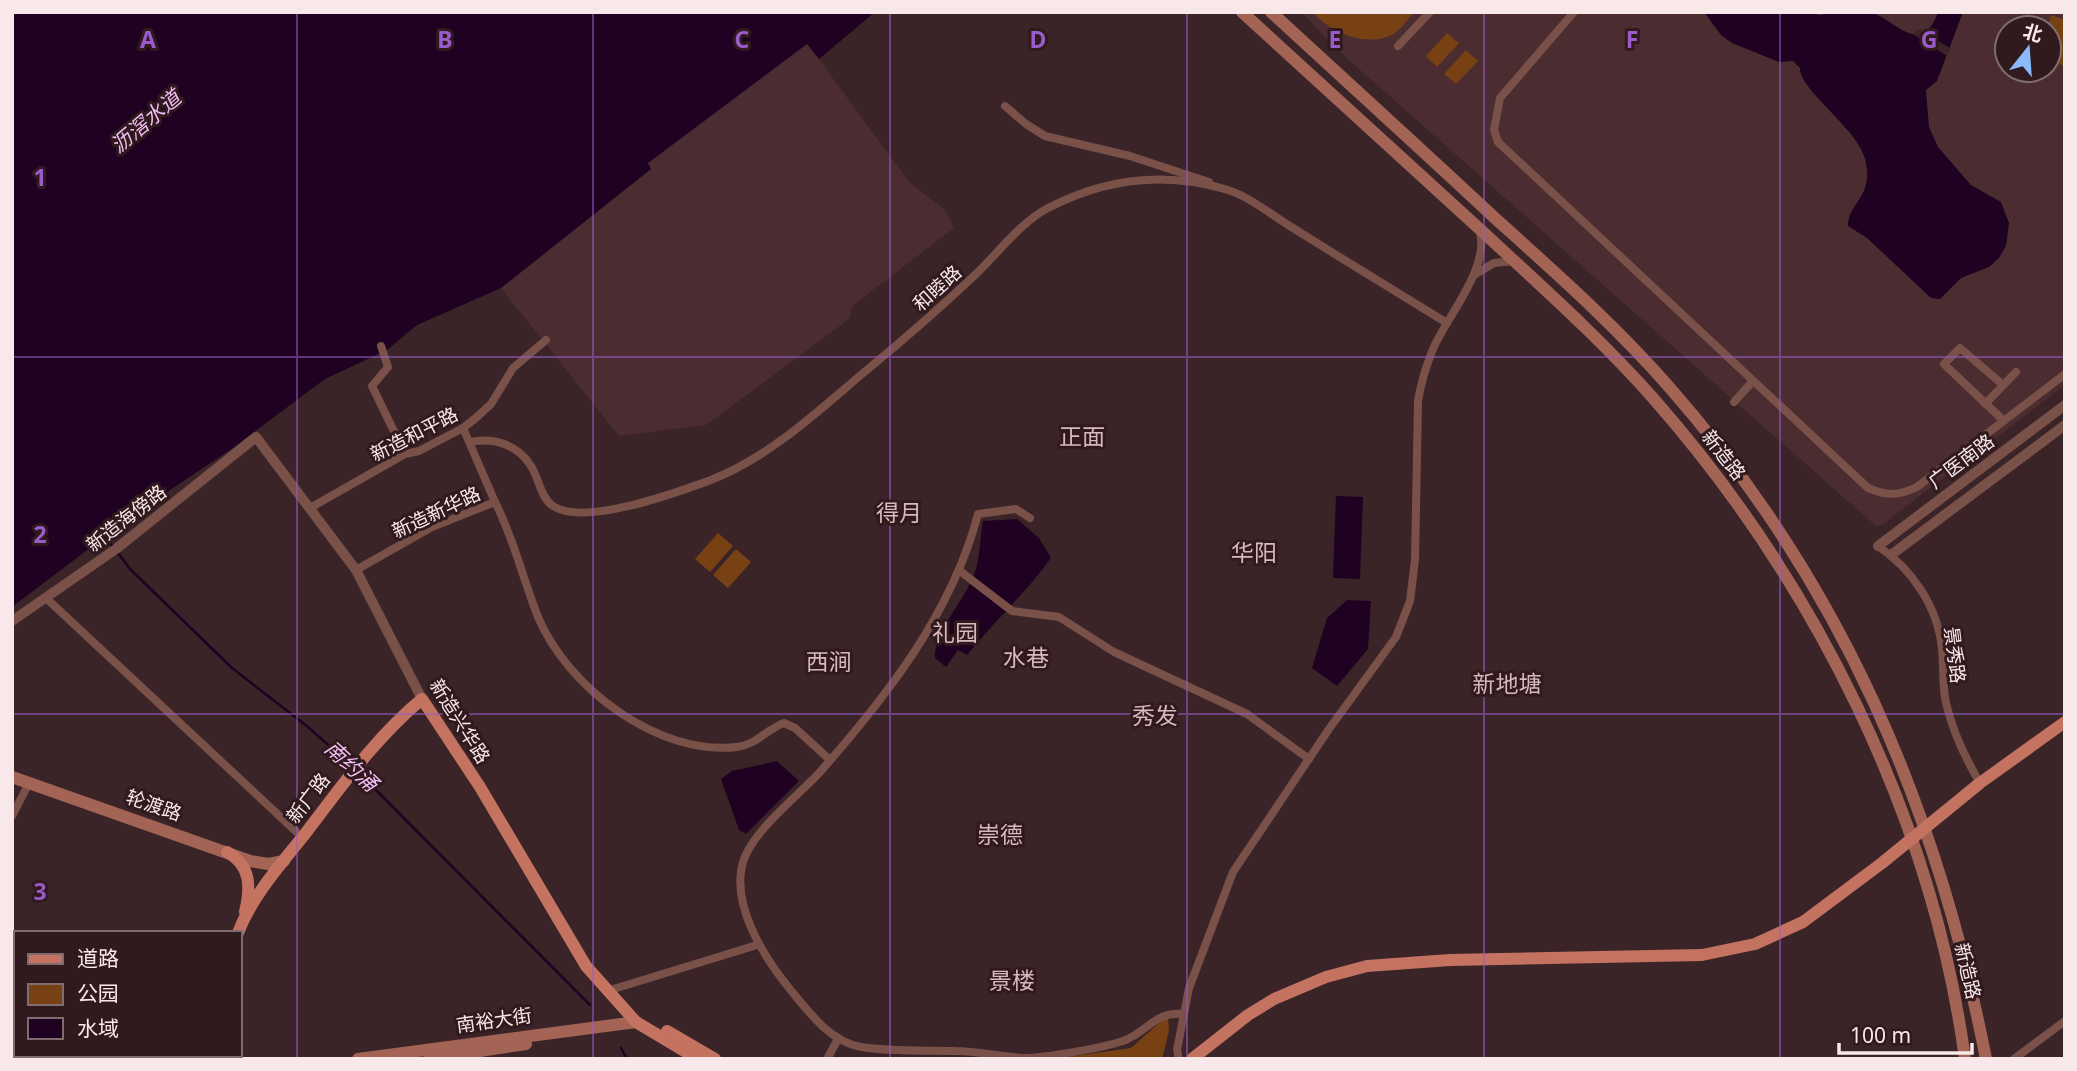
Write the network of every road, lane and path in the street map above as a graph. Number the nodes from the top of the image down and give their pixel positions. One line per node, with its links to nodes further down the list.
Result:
1 (1242, 12): 8 (main road, 新造路)
2 (1271, 12): 44 (main road, 新造路)
3 (1430, 12): 5 (street)
4 (1574, 12): 16 (street)
5 (1398, 46)
6 (1005, 106): 7 (street)
7 (1231, 191): 11 (street, 和睦路); 25 (street, 和睦路)
8 (1478, 227): 9 (main road, 新造路); 10 (street)
9 (1514, 261): 10 (street); 46 (main road, 新造路)
10 (1472, 277): 11 (street)
11 (1447, 323): 38 (street)
12 (546, 340): 23 (street, 新造和平路)
13 (381, 346): 26 (street)
14 (2015, 372): 17 (street)
15 (2065, 374): 21 (street)
16 (1753, 381): 18 (street); 21 (street)
17 (2003, 385): 19 (street); 19 (street)
18 (1734, 402)
19 (1985, 404): 21 (street)
20 (2065, 405): 30 (street, 广医南路)
21 (2004, 421)
22 (2065, 425): 31 (street, 广医南路)
23 (463, 428): 25 (street, 新造新华路); 26 (street, 新造和平路)
24 (256, 437): 28 (street, 新造兴华路); 34 (street, 新造海傍路)
25 (471, 442): 27 (street, 新造新华路)
26 (405, 454): 28 (street, 新造和平路)
27 (495, 502): 32 (street, 新造新华路); 39 (street)
28 (310, 508): 32 (street, 新造兴华路)
29 (1030, 518): 33 (street)
30 (1878, 546): 31 (street, 景秀路)
31 (1891, 555): 42 (street, 景秀路)
32 (356, 570): 36 (street, 新造兴华路)
33 (960, 571): 38 (street); 39 (street)
34 (46, 598): 35 (street, 新造海傍路); 45 (street)
35 (12, 621)
36 (422, 699): 45 (main road, 新广路); 51 (main road, 新造兴华路)
37 (2065, 722): 42 (main road)
38 (1309, 759): 52 (street)
39 (831, 760): 50 (street)
40 (12, 777): 41 (main road, 轮渡路)
41 (29, 783): 43 (street); 47 (main road, 轮渡路)
42 (1980, 783): 44 (main road)
43 (12, 816)
44 (1926, 828): 46 (main road); 55 (main road, 新造路)
45 (302, 837): 48 (main road, 新广路)
46 (1910, 841): 56 (main road, 新造路); 65 (main road)
47 (227, 852): 48 (main road, 轮渡路); 49 (main road)
48 (284, 861): 49 (main road, 新广路)
49 (240, 927)
50 (757, 945): 51 (street); 57 (street)
51 (607, 991): 54 (main road, 新造兴华路)
52 (1183, 1014): 57 (street); 64 (street)
53 (2065, 1021): 68 (street)
54 (641, 1025): 58 (main road, 南裕大街); 59 (main road, 南裕大街); 61 (main road); 62 (main road)
55 (1980, 1030): 56 (main road); 67 (main road, 新造路)
56 (1962, 1036): 66 (main road, 新造路)
57 (838, 1039): 63 (street)
58 (445, 1058): 60 (main road, 南裕大街)
59 (358, 1059)
60 (429, 1059)
61 (698, 1059)
62 (715, 1059)
63 (827, 1059)
64 (1180, 1059)
65 (1192, 1059)
66 (1965, 1059)
67 (1986, 1059)
68 (2014, 1059)

